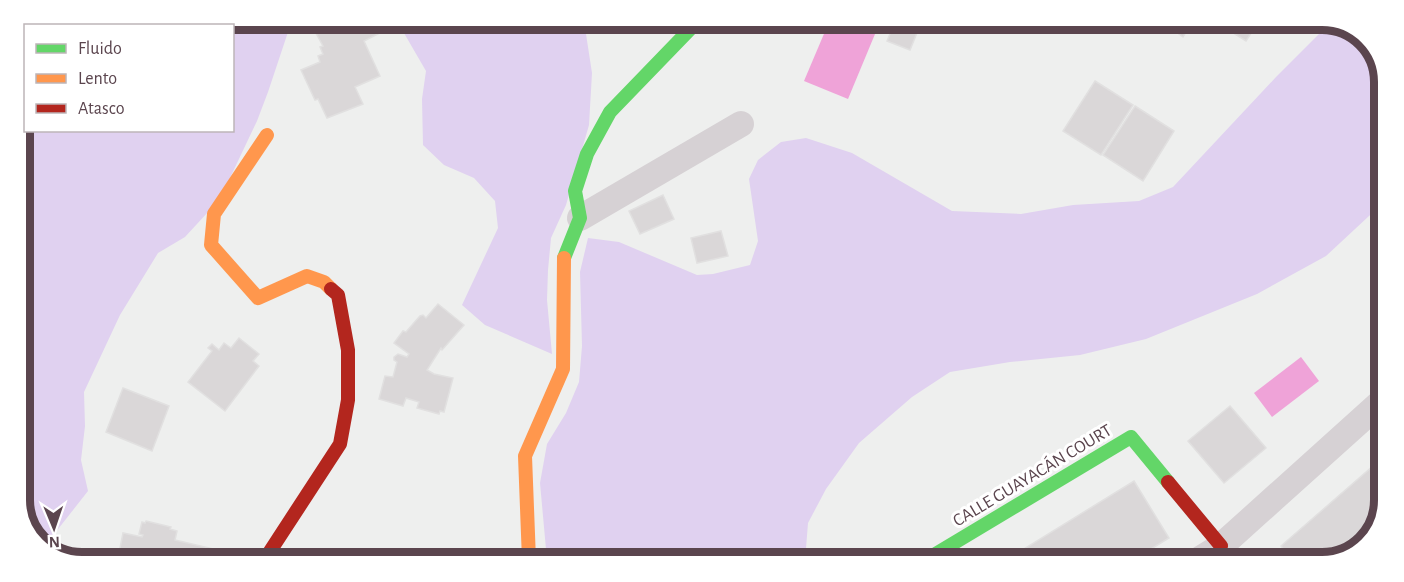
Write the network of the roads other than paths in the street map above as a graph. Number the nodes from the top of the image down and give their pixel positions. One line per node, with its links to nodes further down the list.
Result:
1 (689, 30): 4 (street)
2 (741, 124): 4 (street)
3 (267, 135): 7 (street)
4 (580, 219): 8 (street)
5 (1374, 408): 6 (street)
6 (1221, 546): 9 (street, CALLE GUAYACÁN COURT); 10 (street)
7 (270, 552)
8 (529, 552)
9 (939, 552)
10 (1211, 552)

